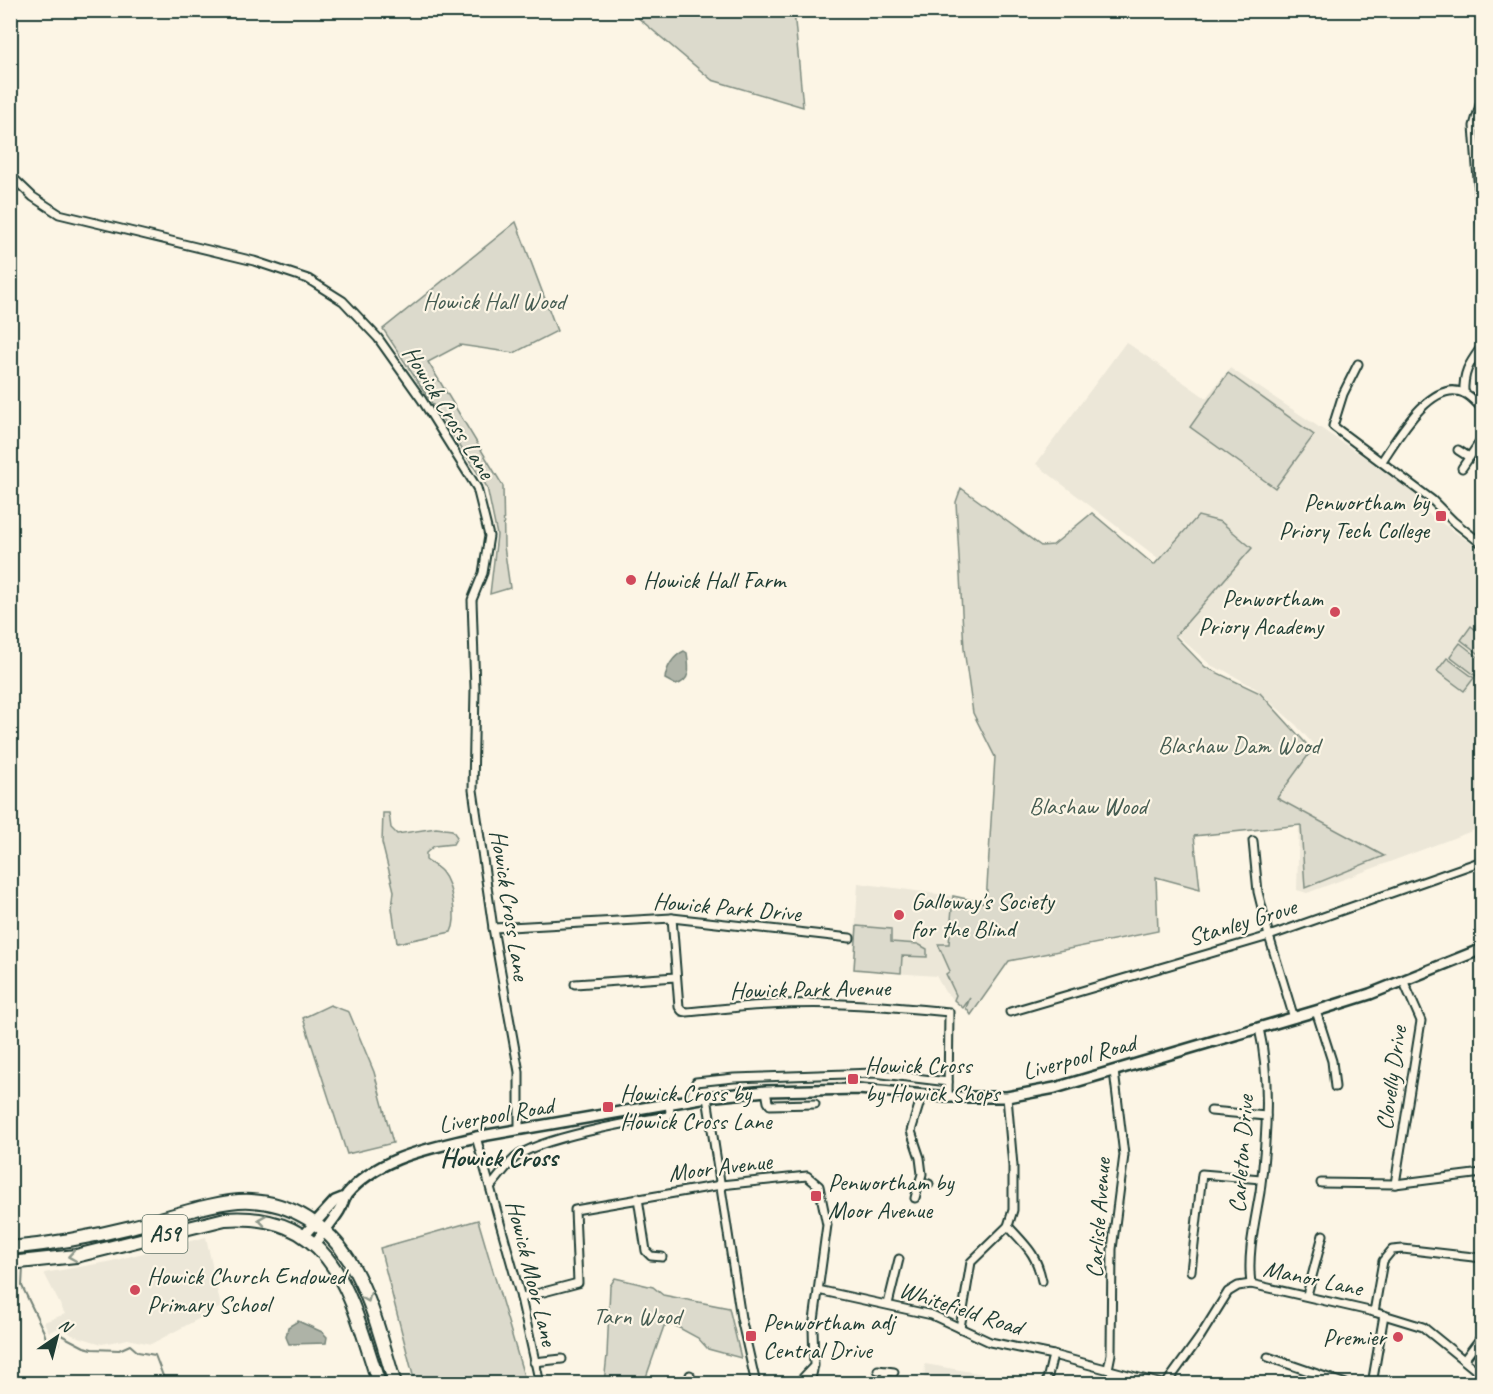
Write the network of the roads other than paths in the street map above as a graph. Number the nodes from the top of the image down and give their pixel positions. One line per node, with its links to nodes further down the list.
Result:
1 (1482, 98): 3 (street)
2 (10, 175): 17 (street, Howick Cross Lane)
3 (1482, 233)
4 (1482, 346): 6 (street)
5 (1357, 368): 11 (street)
6 (1464, 393): 7 (street); 11 (street)
7 (1482, 408)
8 (1482, 439): 10 (street)
9 (1458, 450): 10 (street)
10 (1469, 457): 12 (street)
11 (1382, 461): 13 (street)
12 (1462, 468)
13 (1482, 544)
14 (1253, 841): 18 (street)
15 (1482, 861): 18 (street, Stanley Grove)
16 (672, 918): 17 (street, Howick Park Drive); 19 (street, Howick Park Drive); 21 (street, Howick Park Avenue)
17 (493, 928): 41 (street, Howick Cross Lane)
18 (1269, 936): 25 (street, Stanley Grove); 26 (street)
19 (850, 938)
20 (1482, 949): 22 (street, Liverpool Road)
21 (676, 977): 23 (street); 29 (street, Howick Park Avenue)
22 (1403, 980): 24 (street, Liverpool Road); 48 (street, Clovelly Drive)
23 (575, 984)
24 (1316, 1011): 26 (street, Liverpool Road); 30 (street)
25 (1010, 1012)
26 (1294, 1018): 27 (street, Liverpool Road)
27 (1259, 1028): 28 (street, Liverpool Road); 40 (street, Carleton Drive)
28 (1114, 1071): 35 (street, Liverpool Road); 81 (street, Carlisle Avenue)
29 (948, 1082): 34 (street, Howick Park Avenue); 36 (street)
30 (1335, 1087)
31 (766, 1091): 32 (street, Liverpool Road); 33 (street, Liverpool Road); 38 (street)
32 (922, 1095): 34 (street, Liverpool Road); 45 (street)
33 (707, 1097): 36 (street, Liverpool Road); 49 (street)
34 (948, 1097): 35 (street, Liverpool Road)
35 (1007, 1097): 55 (street)
36 (690, 1100): 37 (street, Liverpool Road)
37 (669, 1104): 41 (street, Liverpool Road); 50 (street, Liverpool Road)
38 (815, 1104)
39 (1211, 1111): 40 (street)
40 (1266, 1116): 44 (street, Carleton Drive)
41 (519, 1131): 42 (street, Liverpool Road)
42 (476, 1137): 50 (street, Howick Moor Lane); 51 (street, Liverpool Road)
43 (1482, 1173): 48 (street)
44 (1261, 1179): 65 (street); 67 (street, Carleton Drive)
45 (920, 1181): 47 (street); 53 (street)
46 (1321, 1183): 48 (street)
47 (930, 1184)
48 (1395, 1184)
49 (721, 1185): 52 (street, Moor Avenue); 68 (street, Moor Avenue); 89 (street)
50 (491, 1186): 70 (street, Howick Moor Lane)
51 (345, 1197): 54 (street, Liverpool Road); 56 (street, Liverpool Road)
52 (638, 1198): 61 (street); 70 (street, Moor Avenue)
53 (915, 1198)
54 (314, 1223): 56 (highway, A59); 57 (street, Liverpool Road); 60 (highway, A59)
55 (1008, 1226): 66 (street); 74 (street)
56 (325, 1231): 59 (street, Liverpool Road); 86 (highway, A59, one-way to 86)
57 (304, 1235): 59 (highway, A59); 64 (highway, A59, one-way to 64)
58 (1323, 1235): 69 (street)
59 (314, 1244): 85 (highway, A59)
60 (10, 1248)
61 (662, 1257)
62 (1482, 1258): 72 (street)
63 (899, 1260): 71 (street)
64 (10, 1263)
65 (1191, 1271)
66 (1042, 1281)
67 (1251, 1284): 69 (street, Manor Lane); 93 (street, Manor Lane)
68 (818, 1290): 71 (street, Whitefield Road); 90 (street, Moor Avenue)
69 (1307, 1295): 72 (street, Manor Lane)
70 (521, 1298): 80 (street, Howick Moor Lane)
71 (888, 1304): 74 (street, Whitefield Road)
72 (1374, 1312): 73 (street, Manor Lane)
73 (1384, 1314): 79 (street, Manor Lane); 95 (street)
74 (960, 1328): 76 (street, Whitefield Road)
75 (1482, 1336): 79 (street)
76 (1053, 1355): 81 (street, Whitefield Road); 92 (street)
77 (1268, 1357): 94 (street)
78 (562, 1359): 80 (street)
79 (1464, 1360): 84 (street, Manor Lane)
80 (534, 1362): 87 (street, Howick Moor Lane)
81 (1108, 1369): 93 (street, Whitefield Road)
82 (886, 1371): 91 (street)
83 (690, 1375): 88 (street)
84 (1482, 1375)
85 (379, 1383)
86 (395, 1383)
87 (540, 1383)
88 (688, 1383)
89 (756, 1383)
90 (788, 1383)
91 (885, 1383)
92 (1046, 1383)
93 (1164, 1383)
94 (1346, 1383)
95 (1372, 1383)

